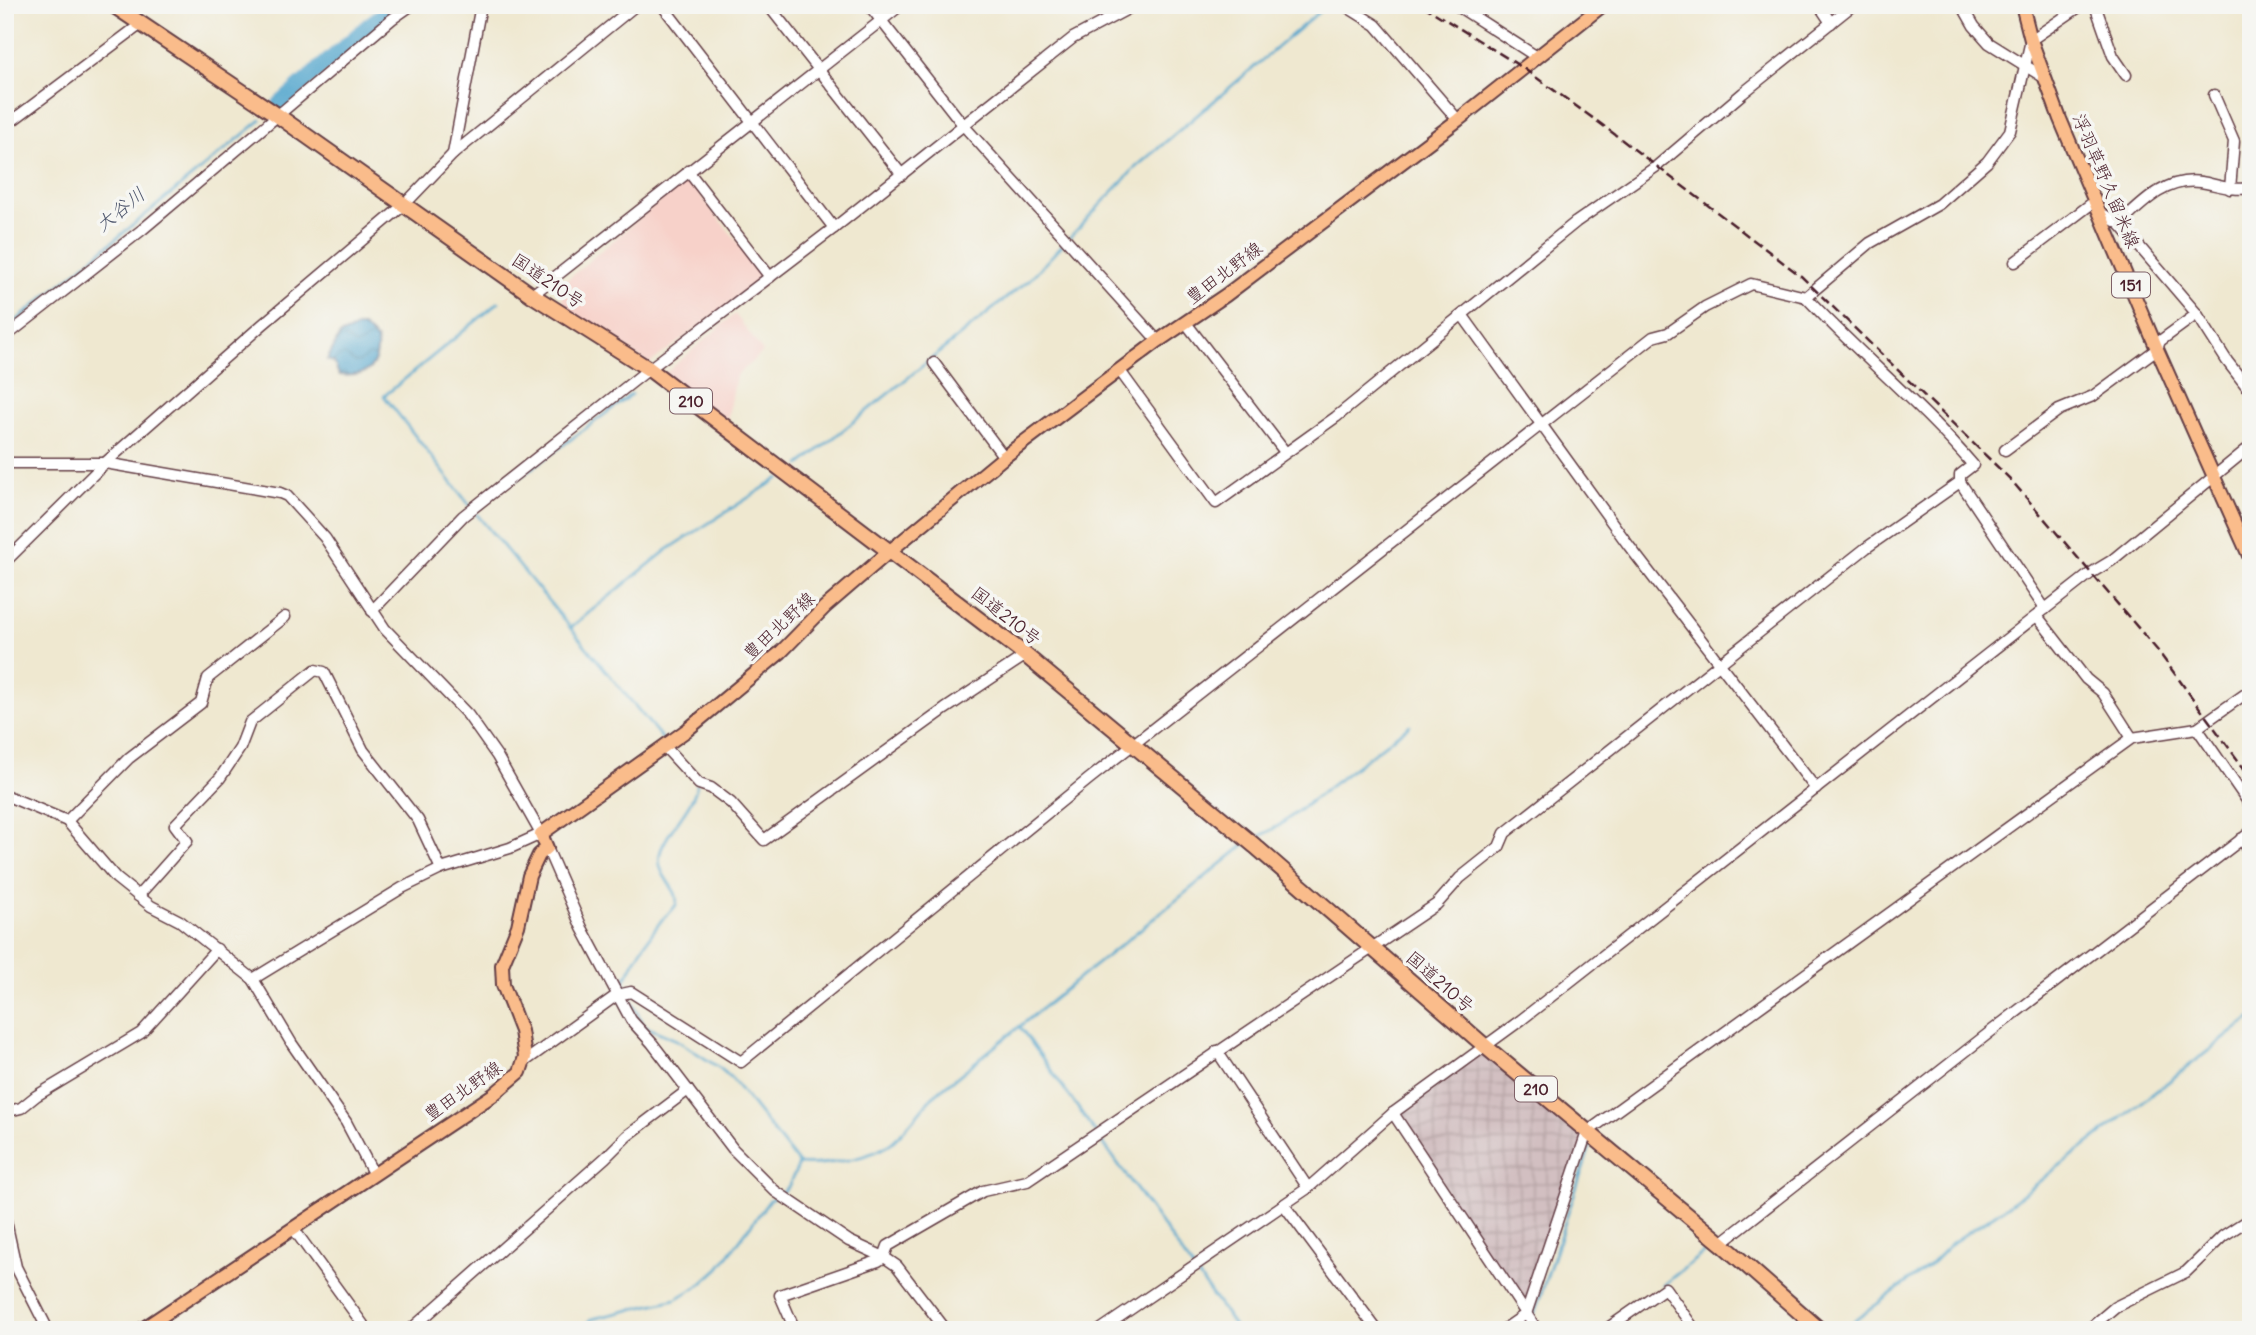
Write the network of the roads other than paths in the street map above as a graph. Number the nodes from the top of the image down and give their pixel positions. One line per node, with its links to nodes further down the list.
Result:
1 (113, 5): 21 (highway, 国道210号 / 210)
2 (412, 5): 29 (street)
3 (481, 5): 34 (street)
4 (636, 5): 34 (street)
5 (662, 5): 31 (street)
6 (768, 5): 25 (street)
7 (869, 5): 19 (street)
8 (901, 5): 19 (street)
9 (1135, 5): 33 (street)
10 (1344, 5): 30 (street)
11 (1456, 5): 23 (street)
12 (1603, 5): 23 (main road, 豊田北野線)
13 (1819, 5): 20 (street)
14 (1853, 5): 20 (street)
15 (1962, 5): 24 (street)
16 (2022, 5): 22 (main road, 浮羽草野久留米線 / 151)
17 (2082, 5): 22 (street)
18 (2095, 5): 26 (street)
19 (881, 21): 25 (street); 33 (street)
20 (1831, 23): 48 (street)
21 (141, 24): 29 (highway, 国道210号 / 210); 32 (street)
22 (2031, 40): 24 (street); 27 (main road, 浮羽草野久留米線 / 151)
23 (1537, 57): 30 (main road, 豊田北野線)
24 (2024, 66): 27 (street); 46 (street)
25 (819, 69): 31 (street); 36 (street)
26 (2126, 75)
27 (2045, 78): 40 (main road, 浮羽草野久留米線 / 151)
28 (2214, 95): 38 (street)
29 (277, 115): 39 (highway, 国道210号 / 210); 50 (street)
30 (1458, 120): 49 (main road, 豊田北野線)
31 (751, 122): 35 (street); 42 (street)
32 (5, 126)
33 (964, 126): 36 (street); 51 (street)
34 (453, 154): 39 (street)
35 (688, 171): 44 (street); 45 (street)
36 (902, 174): 42 (street)
37 (2251, 188): 38 (street)
38 (2230, 189): 41 (street)
39 (405, 204): 45 (highway, 国道210号 / 210); 63 (street)
40 (2098, 207): 41 (street); 43 (street); 52 (main road, 浮羽草野久留米線 / 151)
41 (2120, 223): 47 (street)
42 (834, 228): 44 (street)
43 (2015, 262)
44 (770, 277): 54 (street)
45 (532, 295): 54 (highway, 国道210号 / 210)
46 (1806, 297): 57 (street); 65 (street)
47 (2197, 314): 52 (street); 56 (street)
48 (1463, 316): 57 (street); 60 (street)
49 (1186, 323): 51 (main road, 豊田北野線); 60 (street)
50 (5, 337)
51 (1158, 341): 55 (main road, 豊田北野線)
52 (2157, 349): 59 (street); 64 (main road, 浮羽草野久留米線 / 151)
53 (934, 363): 61 (street)
54 (649, 369): 66 (highway, 国道210号 / 210); 69 (street)
55 (1120, 370): 60 (street); 61 (main road, 豊田北野線)
56 (2251, 392)
57 (1543, 424): 73 (street); 77 (street)
58 (2251, 446): 64 (street)
59 (2005, 450)
60 (1285, 452)
61 (1004, 457): 66 (main road, 豊田北野線)
62 (5, 463): 63 (street)
63 (105, 463): 68 (street); 69 (street)
64 (2214, 477): 67 (main road, 浮羽草野久留米線 / 151); 70 (street)
65 (1960, 482): 70 (street); 73 (street)
66 (890, 551): 72 (highway, 国道210号 / 210); 78 (main road, 豊田北野線)
67 (2251, 560)
68 (5, 562)
69 (372, 611): 84 (street)
70 (2041, 612): 76 (street); 79 (street)
71 (285, 617): 82 (street)
72 (1026, 656): 77 (highway, 国道210号 / 210); 78 (street)
73 (1719, 664): 79 (street); 90 (street)
74 (2251, 690): 75 (street)
75 (2197, 729): 76 (street); 81 (street)
76 (2132, 738): 100 (street)
77 (1134, 744): 90 (highway, 国道210号 / 210); 93 (street)
78 (665, 747): 84 (main road, 豊田北野線)
79 (1816, 789): 94 (street)
80 (5, 795): 82 (street)
81 (2251, 806)
82 (67, 821): 89 (street)
83 (2251, 832): 85 (street)
84 (541, 834): 86 (main road); 88 (street)
85 (2241, 839): 87 (street); 107 (street)
86 (547, 848): 93 (street); 96 (main road, 豊田北野線)
87 (2251, 852)
88 (441, 869): 89 (street); 92 (street)
89 (138, 896): 91 (street)
90 (1371, 947): 94 (highway, 国道210号 / 210); 95 (street)
91 (217, 949): 92 (street); 98 (street)
92 (253, 979): 101 (street)
93 (617, 995): 96 (street); 97 (street)
94 (1486, 1047): 99 (street); 100 (highway, 国道210号 / 210)
95 (1217, 1051): 102 (street); 108 (street)
96 (524, 1062): 101 (main road, 豊田北野線)
97 (688, 1090): 108 (street); 113 (street)
98 (5, 1112)
99 (1393, 1112): 102 (street); 109 (street)
100 (1587, 1132): 107 (highway, 国道210号 / 210); 109 (street)
101 (373, 1172): 106 (main road, 豊田北野線)
102 (1308, 1188): 103 (street)
103 (1284, 1205): 116 (street); 117 (street)
104 (5, 1217): 110 (street)
105 (2251, 1219): 123 (street)
106 (293, 1228): 111 (main road, 豊田北野線); 112 (street)
107 (1721, 1243): 122 (highway, 国道210号 / 210)
108 (884, 1256): 114 (street); 115 (street)
109 (1526, 1314): 118 (street); 119 (street)
110 (48, 1330)
111 (141, 1330)
112 (367, 1330)
113 (410, 1330)
114 (795, 1330)
115 (946, 1330)
116 (1100, 1330)
117 (1377, 1330)
118 (1503, 1330)
119 (1537, 1330)
120 (1605, 1330): 121 (street)
121 (1695, 1330)
122 (1820, 1330)
123 (2088, 1330)

